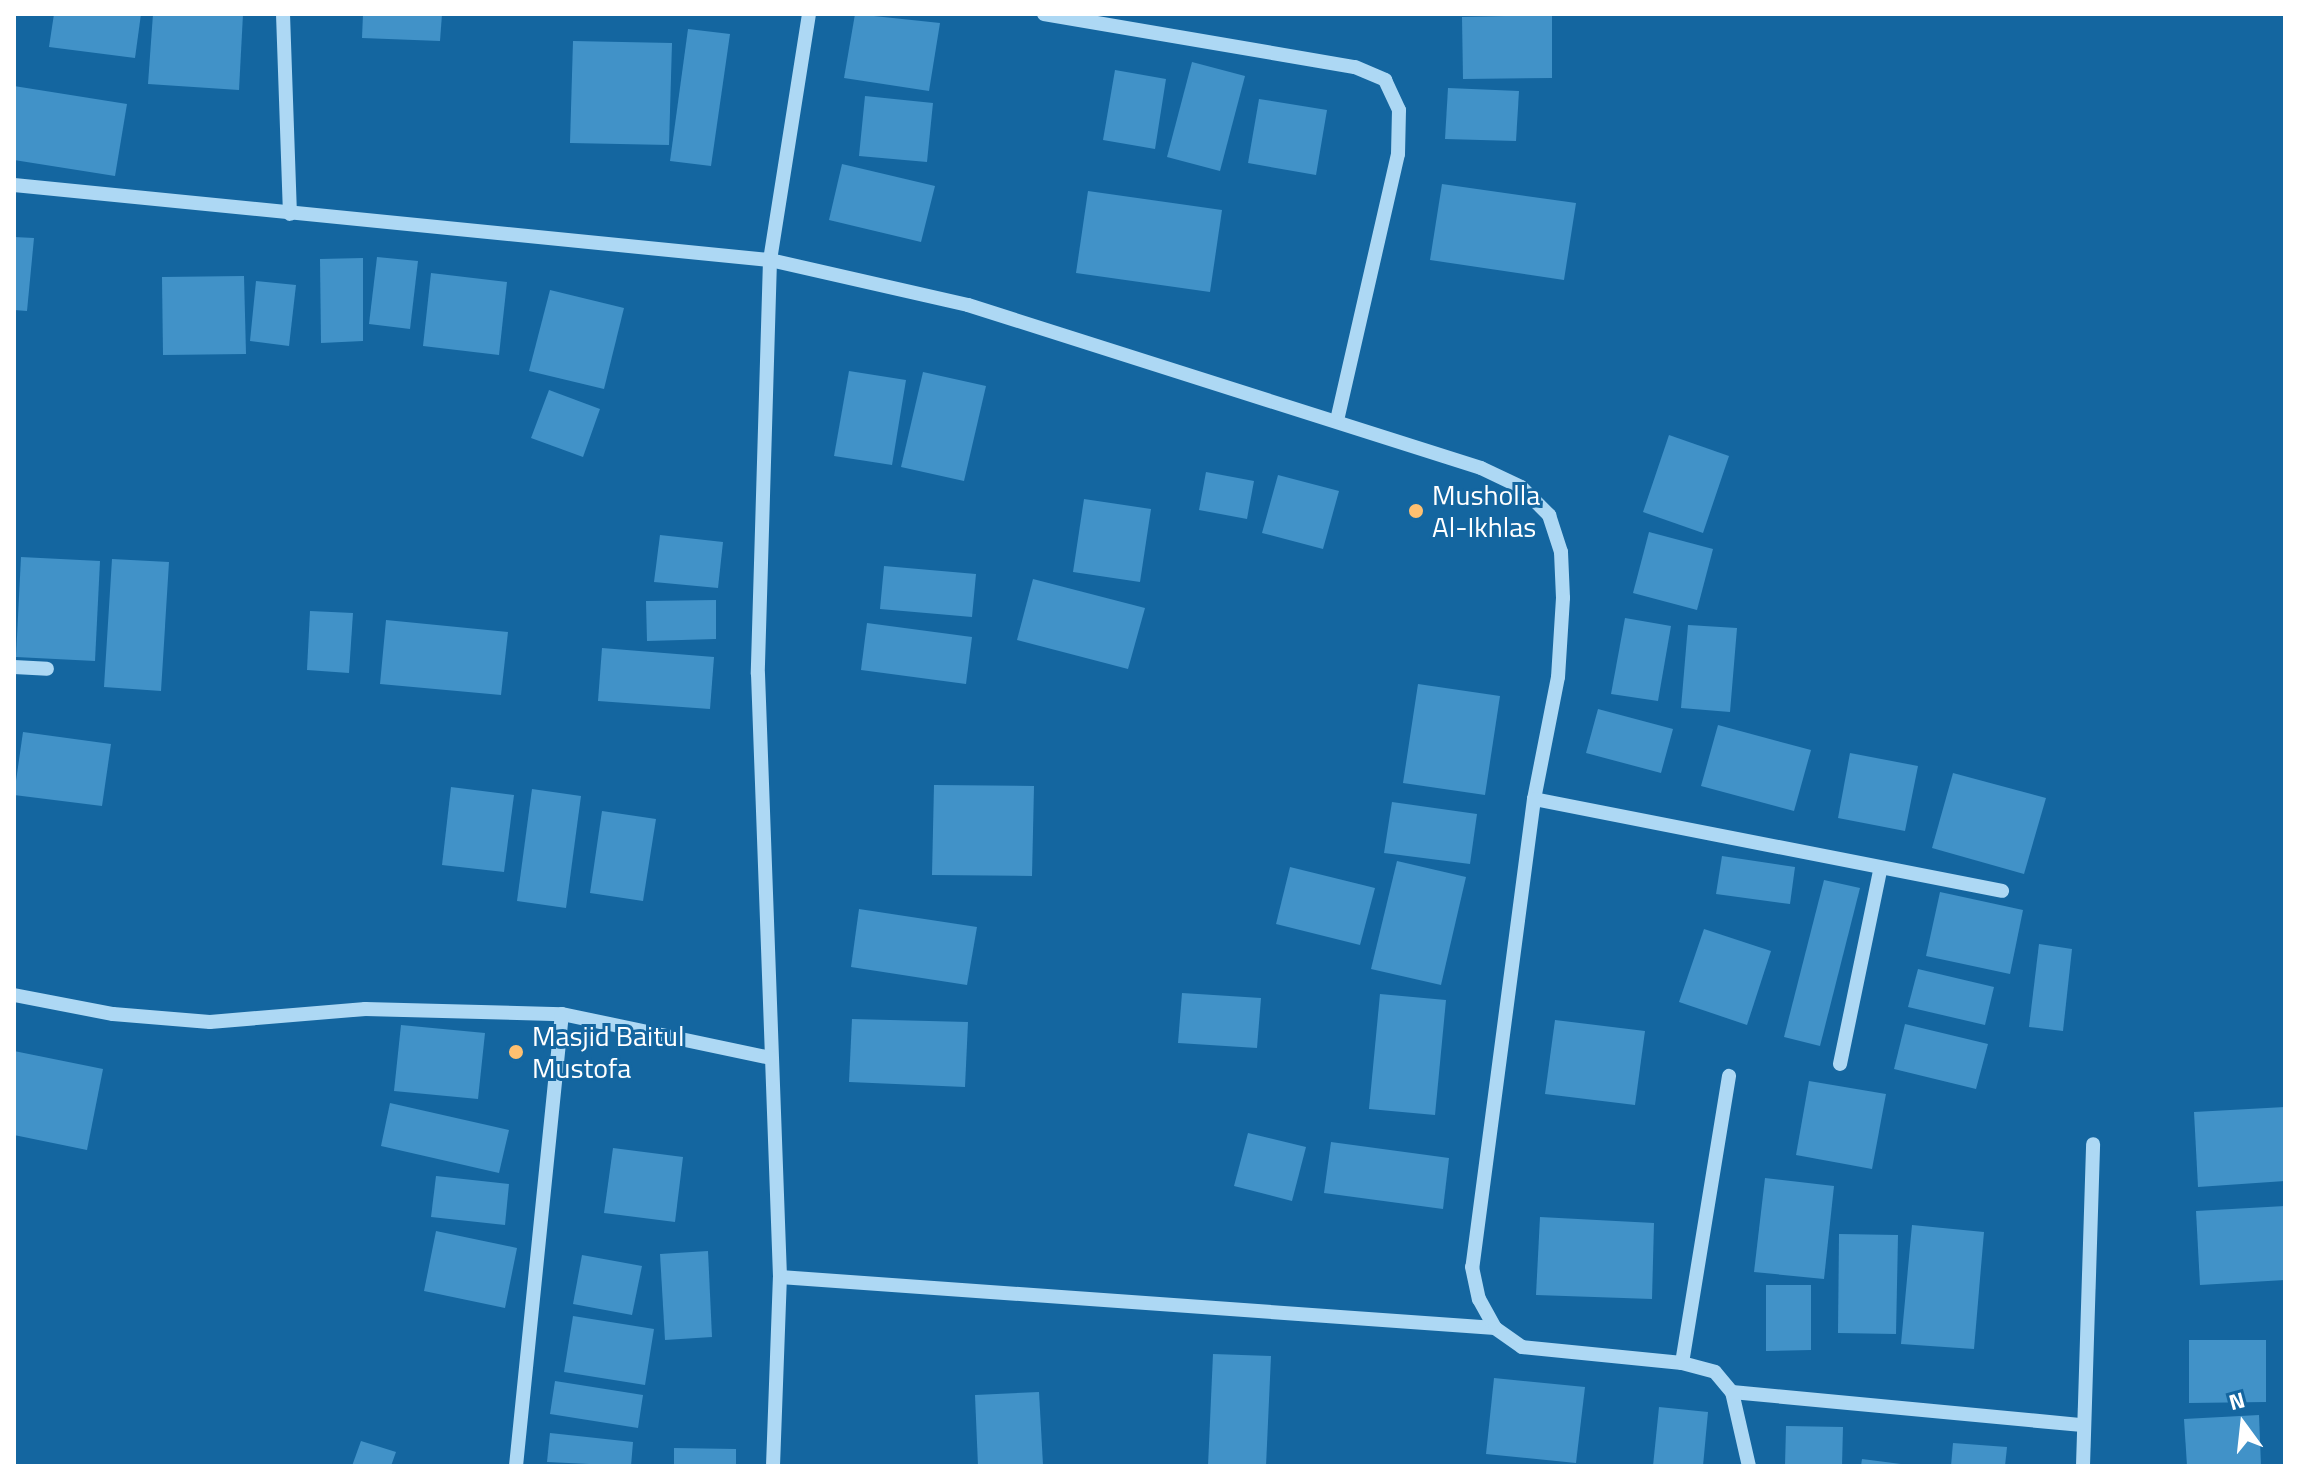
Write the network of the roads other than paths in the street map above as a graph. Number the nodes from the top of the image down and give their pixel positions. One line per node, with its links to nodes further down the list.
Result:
1 (283, 14): 5 (street)
2 (809, 14): 6 (street)
3 (1044, 14): 7 (street)
4 (14, 185): 5 (street)
5 (290, 214): 6 (street)
6 (770, 260): 7 (street); 15 (street)
7 (1337, 421): 10 (street)
8 (14, 667): 9 (street)
9 (47, 669)
10 (1534, 799): 11 (street); 20 (street)
11 (1880, 870): 12 (street); 16 (street)
12 (2002, 891)
13 (14, 995): 14 (street)
14 (562, 1014): 15 (street); 24 (street)
15 (770, 1058): 19 (street)
16 (1840, 1064)
17 (1729, 1076): 21 (street)
18 (2093, 1144): 23 (street)
19 (780, 1277): 20 (street); 25 (street)
20 (1495, 1328): 21 (street)
21 (1682, 1363): 22 (street)
22 (1732, 1392): 23 (street); 26 (street)
23 (2082, 1425): 27 (street)
24 (516, 1466)
25 (773, 1466)
26 (1749, 1466)
27 (2083, 1466)

